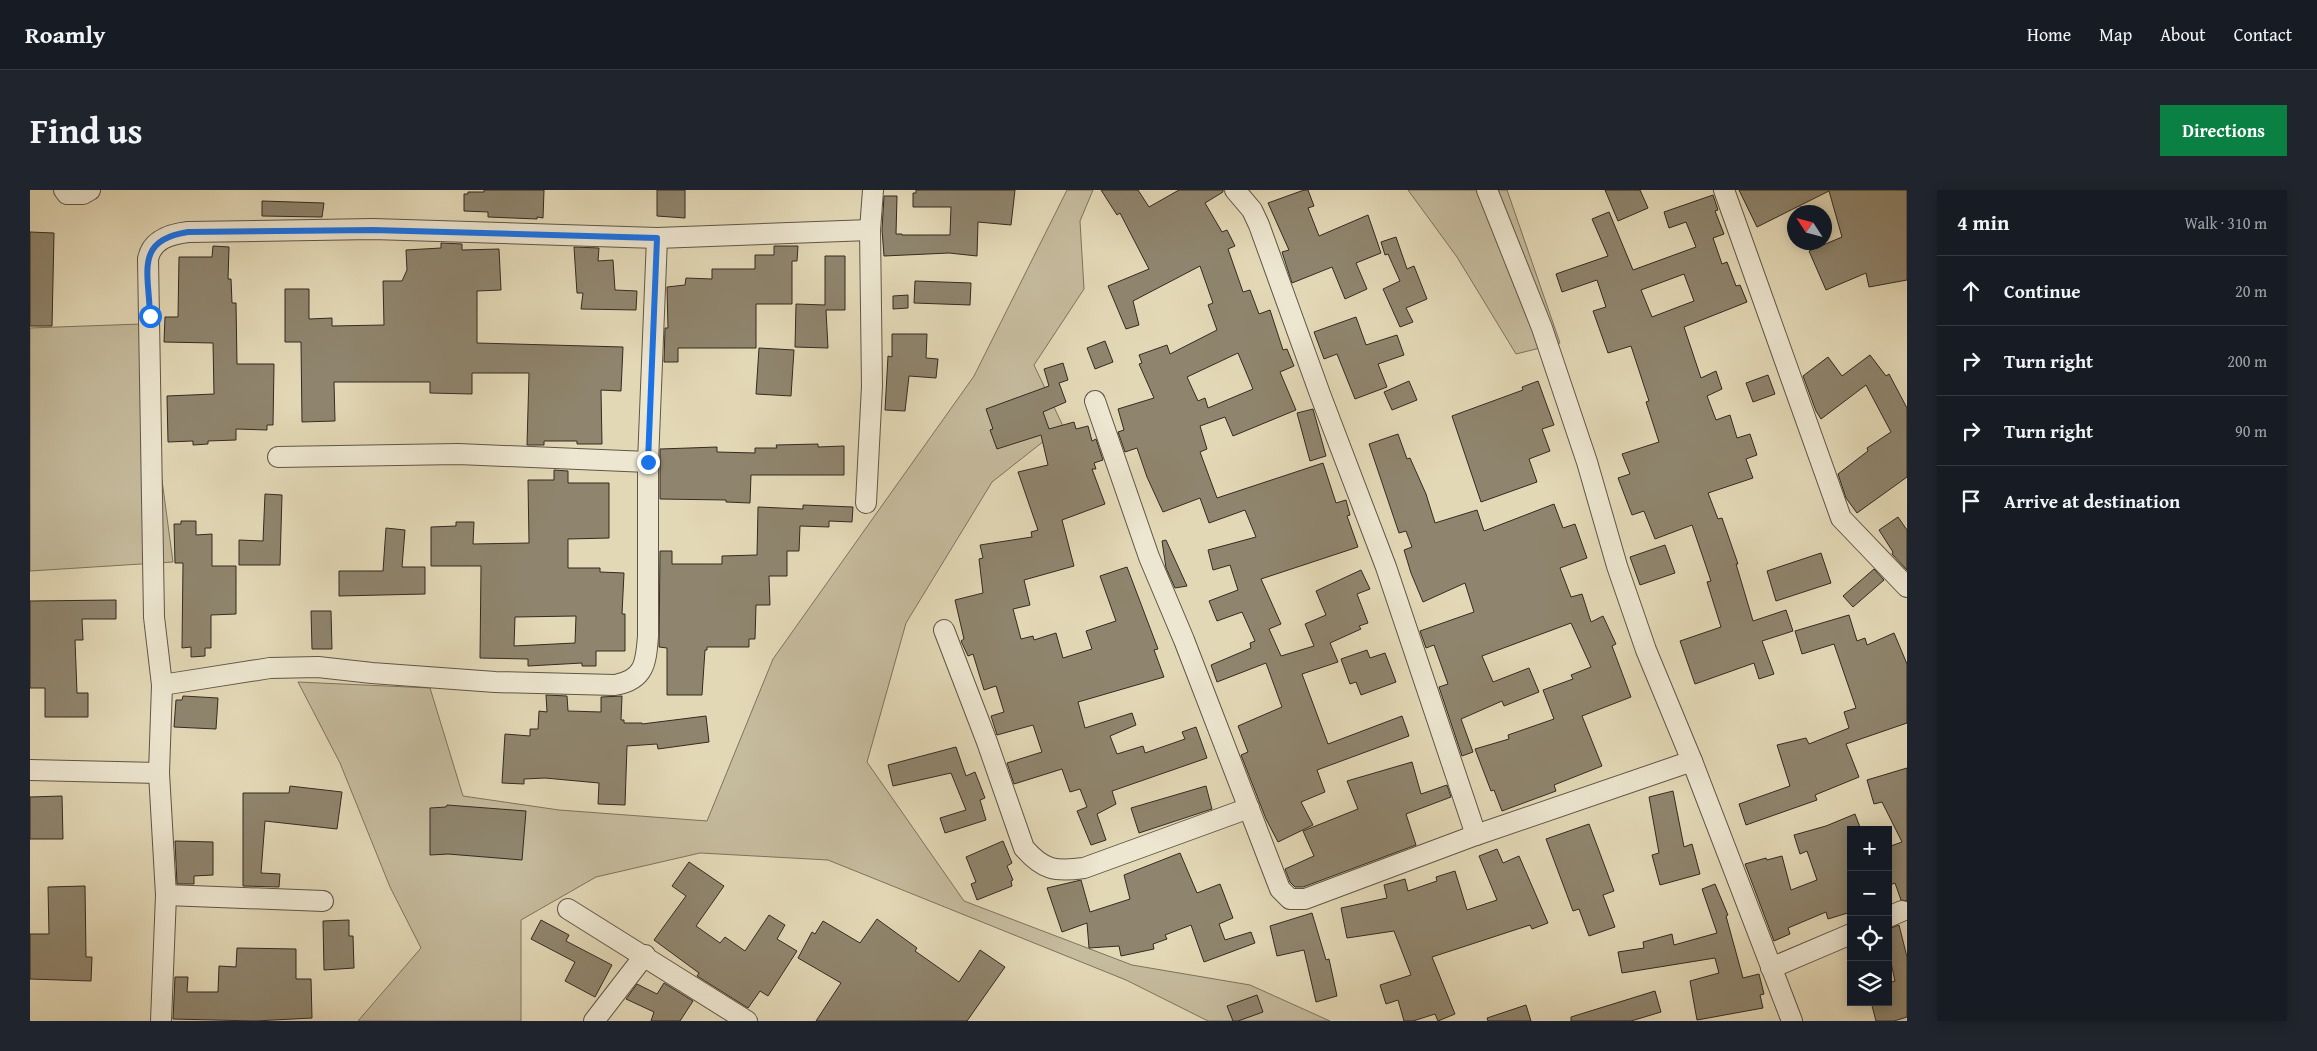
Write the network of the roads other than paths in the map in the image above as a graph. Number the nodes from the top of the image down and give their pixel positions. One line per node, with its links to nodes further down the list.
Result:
1 (64, 190): 2 (street)
2 (90, 190)
3 (873, 190): 7 (street)
4 (1235, 190): 20 (street)
5 (1487, 190): 16 (street)
6 (1724, 190): 13 (street)
7 (870, 230): 8 (street); 12 (street)
8 (657, 238): 11 (street); 15 (street)
9 (1094, 400): 19 (street)
10 (278, 457): 11 (street)
11 (648, 462): 15 (street)
12 (866, 503)
13 (1907, 588)
14 (944, 630): 19 (street)
15 (162, 685): 18 (street)
16 (1692, 760): 20 (street); 26 (street)
17 (30, 770): 18 (street)
18 (159, 773): 21 (street)
19 (1249, 808): 20 (street)
20 (1476, 835)
21 (166, 895): 22 (street); 27 (street)
22 (324, 901)
23 (568, 909): 25 (street)
24 (1847, 936): 26 (street)
25 (645, 955): 28 (street); 29 (street)
26 (1771, 968): 30 (street)
27 (161, 1021)
28 (594, 1021)
29 (747, 1021)
30 (1792, 1021)

